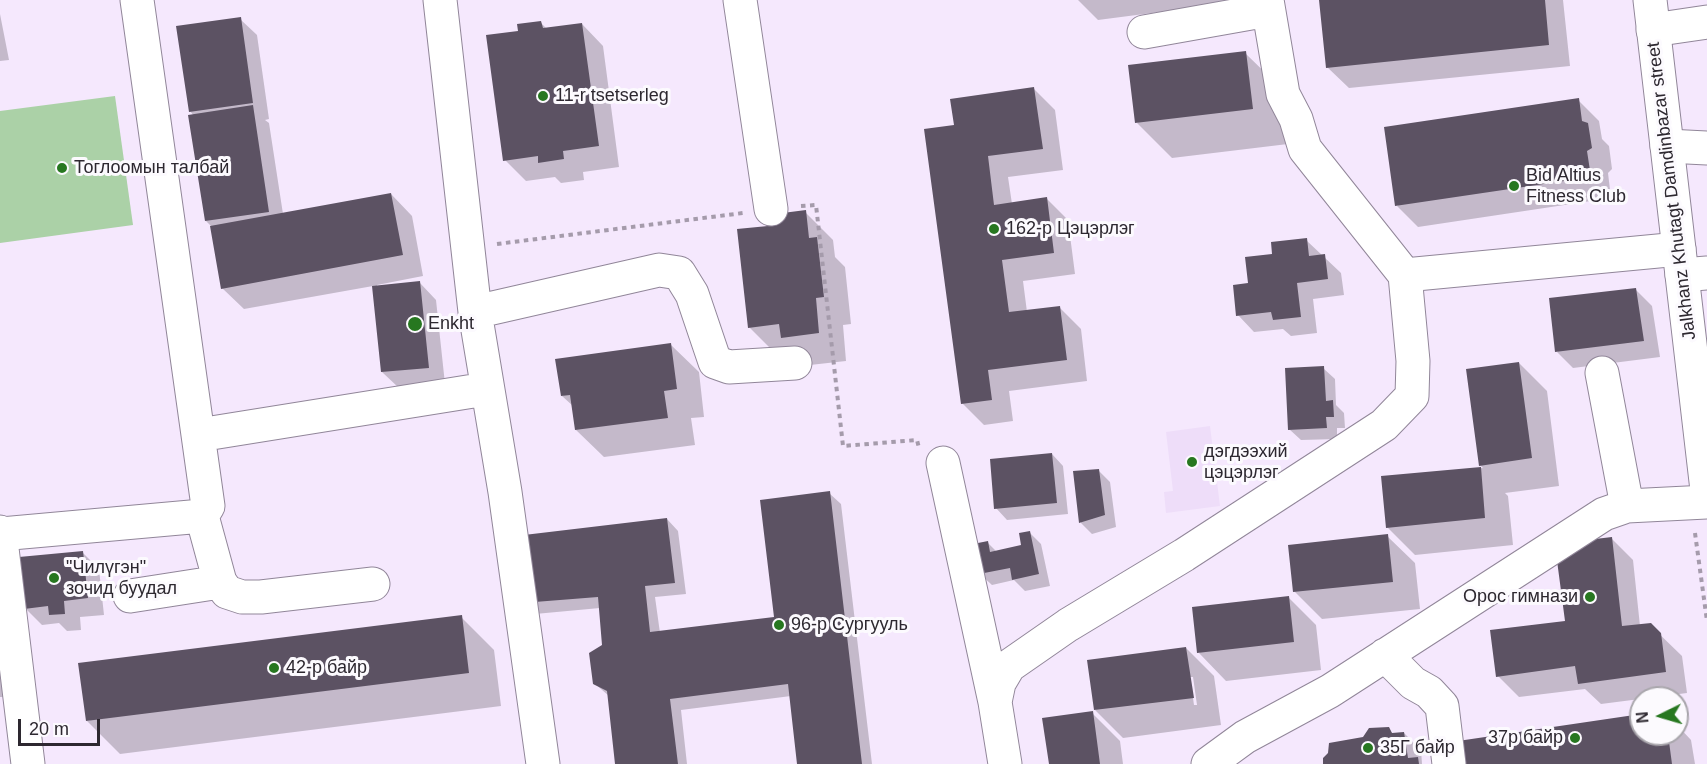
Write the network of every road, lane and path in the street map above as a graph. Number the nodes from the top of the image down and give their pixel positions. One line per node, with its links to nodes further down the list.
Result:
1 (137, 0): 18 (street)
2 (440, 0): 11 (street)
3 (740, 0): 10 (street)
4 (1268, 5): 7 (street); 13 (street)
5 (1651, 15): 6 (street); 8 (street, Jalkhanz Khutagt Damdinbazar street)
6 (1707, 22)
7 (1144, 32)
8 (1667, 146): 9 (street); 12 (street, Jalkhanz Khutagt Damdinbazar street)
9 (1707, 148)
10 (771, 209): 11 (path); 19 (path)
11 (466, 248): 14 (street)
12 (1689, 266): 13 (street); 20 (street, Jalkhanz Khutagt Damdinbazar street)
13 (1405, 275): 29 (street)
14 (475, 312): 15 (street); 17 (street)
15 (795, 363)
16 (1602, 373): 22 (street)
17 (486, 389): 18 (street); 32 (street)
18 (199, 435): 23 (street)
19 (944, 463): 29 (street)
20 (1707, 490)
21 (1707, 502): 22 (street)
22 (1627, 506): 28 (street)
23 (202, 516): 24 (street); 25 (street)
24 (0, 534): 30 (street)
25 (219, 582): 26 (street); 27 (street)
26 (373, 585)
27 (130, 596)
28 (1385, 655): 34 (street); 35 (street)
29 (995, 702): 33 (street)
30 (11, 716): 31 (street)
31 (28, 764)
32 (543, 764)
33 (1005, 764)
34 (1208, 764)
35 (1449, 764)

